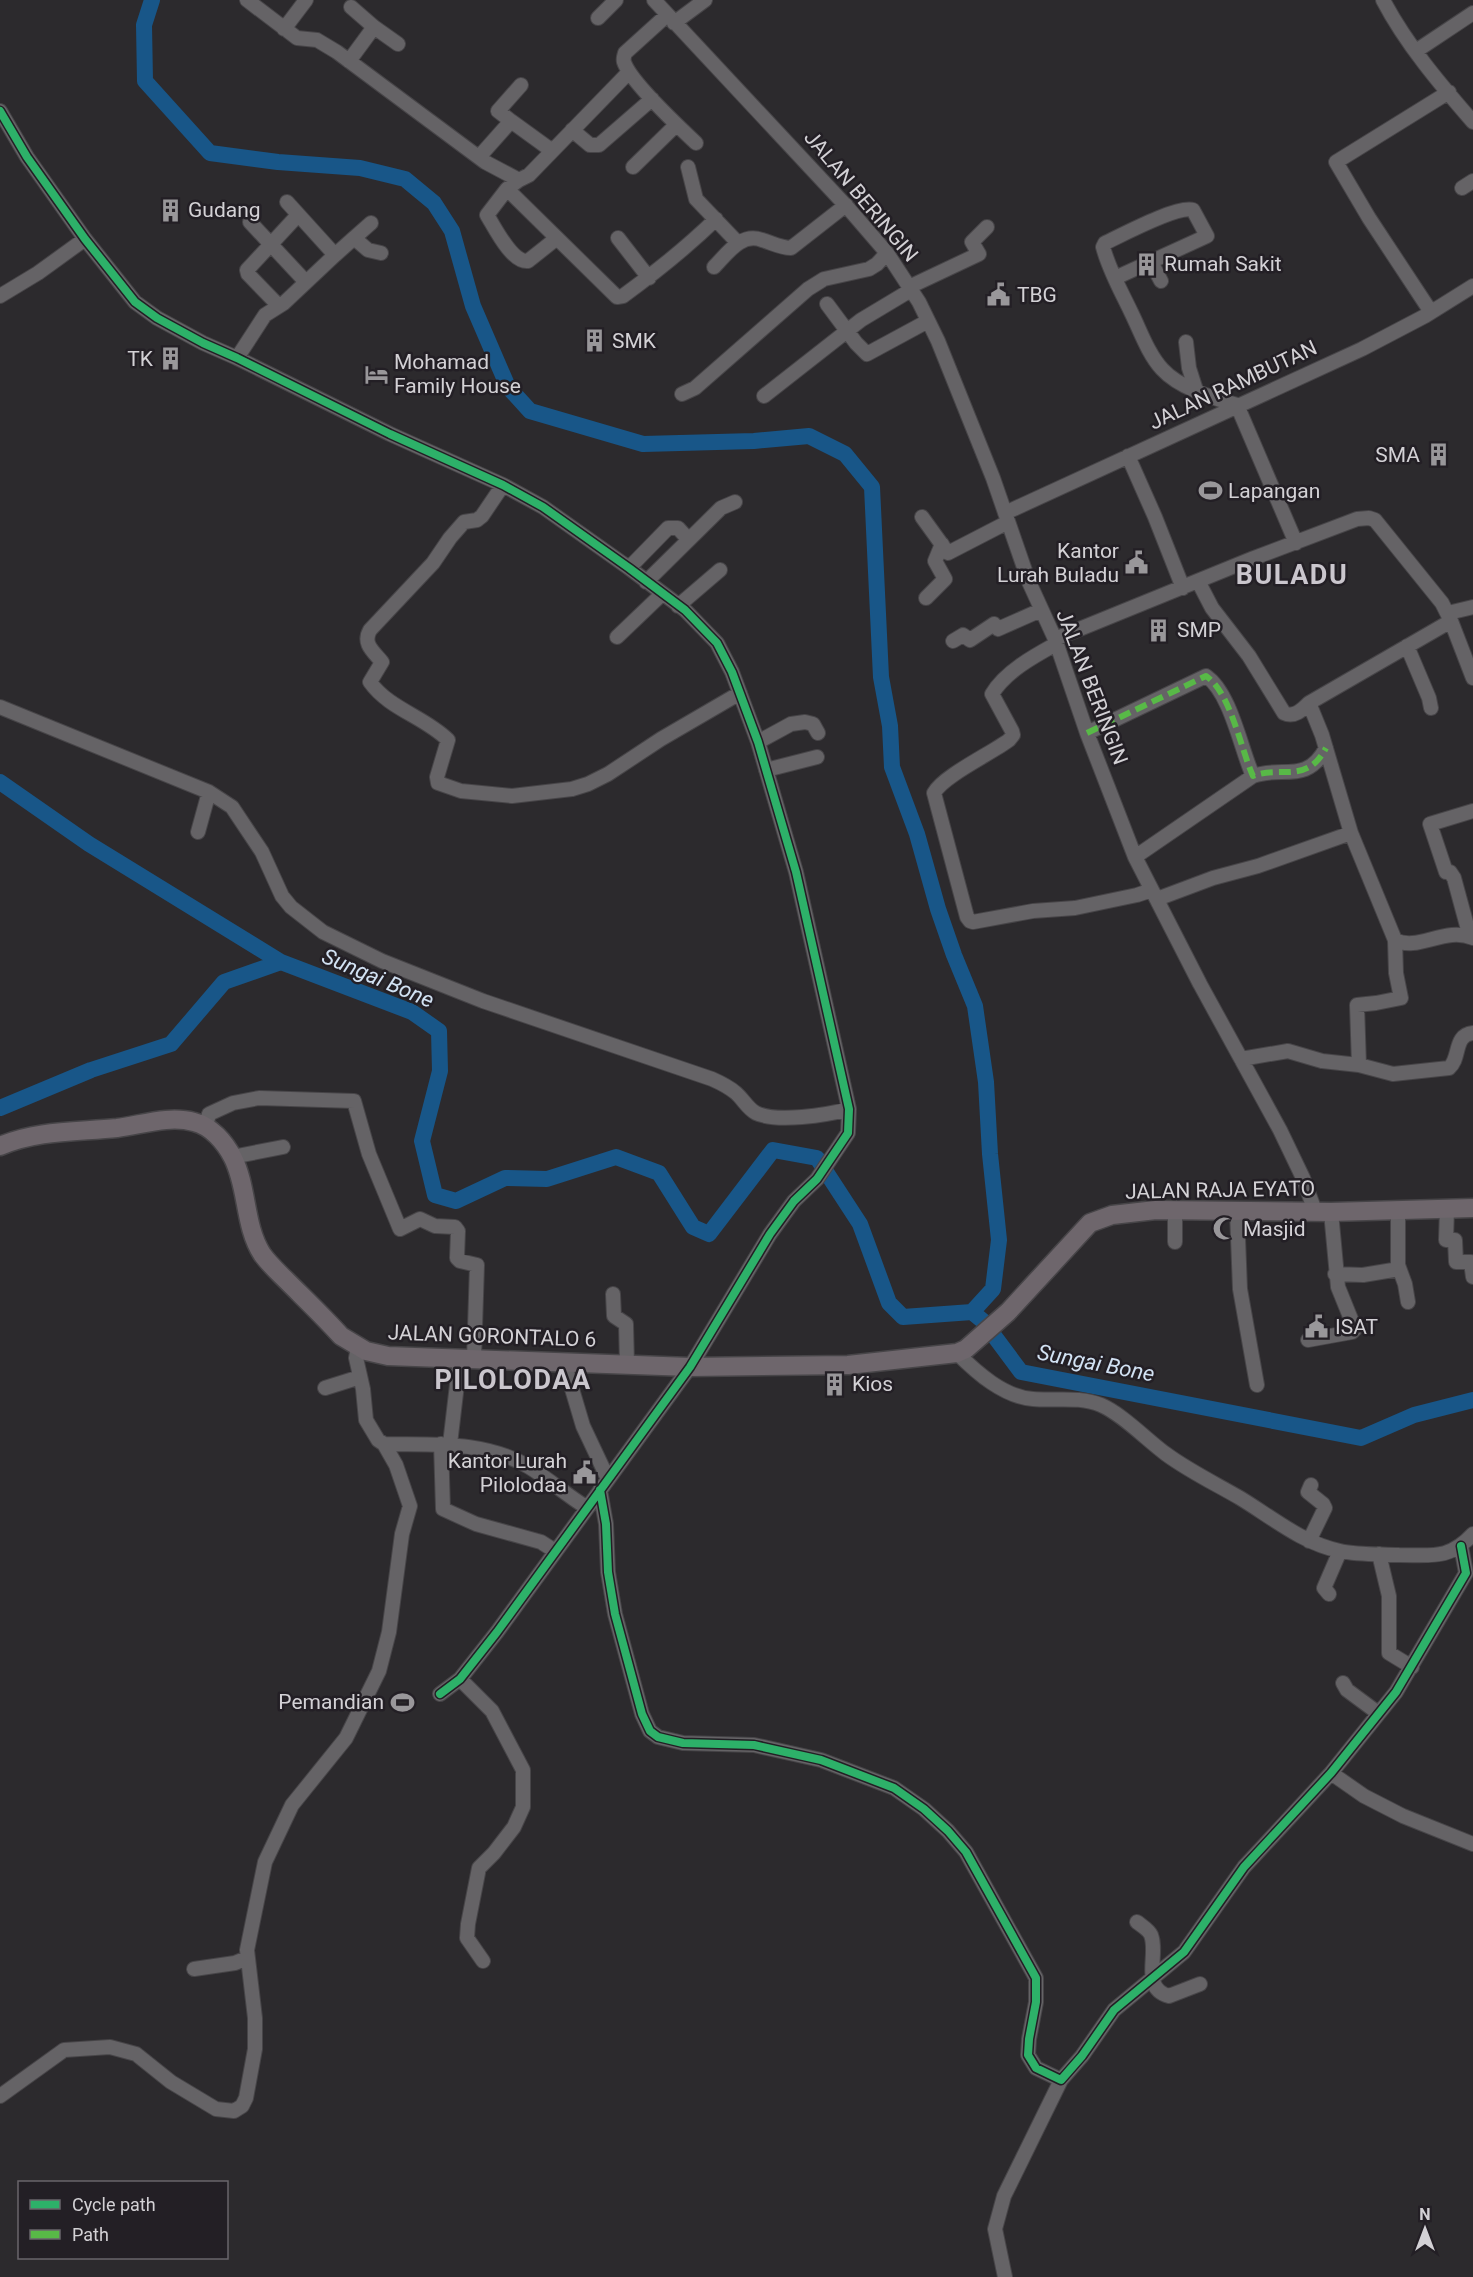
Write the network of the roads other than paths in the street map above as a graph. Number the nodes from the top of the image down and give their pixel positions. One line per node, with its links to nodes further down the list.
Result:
1 (248, 0): 12 (street)
2 (306, 0): 12 (street)
3 (616, 0): 9 (street)
4 (654, 0): 10 (street, JALAN BERINGIN)
5 (705, 0): 10 (street)
6 (1383, 0): 14 (street)
7 (351, 7): 11 (street)
8 (1473, 13): 14 (street)
9 (598, 18)
10 (671, 19): 16 (street); 33 (street, JALAN BERINGIN)
11 (374, 27): 13 (street); 15 (street)
12 (284, 29): 15 (street)
13 (398, 44)
14 (1416, 51): 18 (street)
15 (349, 61): 27 (street)
16 (629, 72): 19 (street); 24 (street)
17 (521, 85): 21 (street)
18 (1449, 92): 22 (street); 59 (street)
19 (652, 99): 23 (street); 24 (street)
20 (0, 111): 42 (street)
21 (510, 121): 26 (street); 27 (street)
22 (1473, 122)
23 (676, 125): 25 (street); 28 (street)
24 (572, 129): 26 (street)
25 (696, 143)
26 (551, 150): 30 (street)
27 (479, 157): 30 (street)
28 (633, 167)
29 (688, 167): 35 (street)
30 (519, 180): 31 (street)
31 (507, 189): 40 (street); 40 (street)
32 (287, 202): 34 (street)
33 (846, 206): 44 (street); 46 (street, JALAN BERINGIN)
34 (298, 215): 43 (street); 47 (street)
35 (716, 219): 44 (street); 50 (street)
36 (250, 222): 43 (street)
37 (370, 223): 39 (street)
38 (987, 227): 55 (street)
39 (354, 238): 45 (street); 47 (street)
40 (557, 238): 50 (street)
41 (618, 238): 50 (street)
42 (85, 239): 56 (street); 63 (street)
43 (271, 243): 52 (street); 58 (street)
44 (738, 243): 49 (street)
45 (381, 253)
46 (887, 253): 55 (street, JALAN BERINGIN); 65 (street)
47 (335, 255): 52 (street)
48 (1151, 262): 51 (street); 51 (street); 53 (street)
49 (714, 267)
50 (649, 278)
51 (1115, 278): 64 (street)
52 (305, 281): 58 (street)
53 (1161, 281)
54 (1473, 285): 59 (street, JALAN RAMBUTAN)
55 (910, 288): 60 (street, JALAN BERINGIN); 61 (street)
56 (0, 297)
57 (827, 304): 61 (street)
58 (279, 306): 63 (street)
59 (1431, 312): 67 (street, JALAN RAMBUTAN)
60 (928, 321): 61 (street); 72 (street, JALAN BERINGIN)
61 (847, 330): 66 (street)
62 (1186, 342): 64 (street)
63 (237, 358): 69 (street)
64 (1196, 390): 67 (street)
65 (682, 394)
66 (764, 396)
67 (1237, 405): 68 (street, JALAN RAMBUTAN); 74 (street)
68 (1128, 456): 72 (street, JALAN RAMBUTAN); 80 (street)
69 (503, 485): 76 (street); 92 (street)
70 (735, 502): 73 (street)
71 (922, 517): 75 (street)
72 (1006, 518): 75 (street, JALAN RAMBUTAN); 85 (street, JALAN BERINGIN)
73 (688, 539): 76 (street); 79 (street)
74 (1296, 543): 78 (street); 86 (street)
75 (942, 544): 82 (street)
76 (629, 568): 79 (street)
77 (720, 570): 83 (street)
78 (1198, 581): 80 (street); 93 (street)
79 (646, 582): 81 (street)
80 (1183, 588): 89 (street)
81 (662, 594): 83 (street); 87 (street)
82 (926, 598)
83 (678, 606): 92 (street)
84 (1473, 607): 86 (street)
85 (1041, 610): 88 (street); 89 (street, JALAN BERINGIN)
86 (1450, 617): 90 (street); 91 (street)
87 (617, 638)
88 (953, 641)
89 (1055, 642): 96 (street, JALAN BERINGIN); 108 (street)
90 (1407, 646): 93 (street); 95 (street)
91 (1473, 678)
92 (740, 693): 98 (street)
93 (1309, 703): 99 (street)
94 (0, 707): 103 (street)
95 (1431, 708)
96 (1087, 733): 102 (street); 107 (street, JALAN BERINGIN)
97 (818, 734): 98 (street)
98 (758, 742): 101 (street)
99 (1326, 748): 102 (street); 106 (street)
100 (817, 757): 101 (street)
101 (766, 770): 114 (street)
102 (1253, 776): 107 (street)
103 (209, 792): 105 (street); 114 (street)
104 (1473, 812): 109 (street)
105 (198, 832)
106 (1351, 833): 108 (street); 110 (street)
107 (1136, 857): 108 (street, JALAN BERINGIN)
108 (1154, 895): 112 (street, JALAN BERINGIN)
109 (1472, 938): 110 (street)
110 (1395, 940): 113 (street)
111 (1473, 1033): 113 (street)
112 (1242, 1059): 113 (street); 123 (street, JALAN BERINGIN)
113 (1359, 1065)
114 (849, 1109): 137 (street)
115 (206, 1126): 116 (main road); 118 (main road, JALAN GORONTALO 6); 134 (street)
116 (0, 1146)
117 (283, 1147): 118 (street)
118 (232, 1157): 132 (main road, JALAN GORONTALO 6)
119 (1473, 1208): 120 (main road, JALAN RAJA EYATO)
120 (1447, 1209): 121 (main road, JALAN RAJA EYATO); 128 (street)
121 (1398, 1210): 123 (main road, JALAN RAJA EYATO); 126 (street)
122 (1174, 1211): 124 (main road, JALAN RAJA EYATO); 125 (street); 133 (main road, JALAN RAJA EYATO)
123 (1323, 1211): 124 (main road, JALAN RAJA EYATO); 127 (street, JALAN BERINGIN)
124 (1237, 1212): 139 (street)
125 (1174, 1242)
126 (1399, 1269): 127 (street); 130 (street)
127 (1335, 1274): 131 (street, JALAN BERINGIN)
128 (1473, 1277)
129 (613, 1294): 136 (street)
130 (1408, 1302)
131 (1308, 1340)
132 (358, 1347): 134 (main road, JALAN GORONTALO 6); 138 (street)
133 (962, 1351): 137 (main road, JALAN GORONTALO 6); 147 (street)
134 (467, 1359): 135 (main road, JALAN GORONTALO 6); 142 (street)
135 (564, 1362): 136 (main road, JALAN GORONTALO 6); 143 (street)
136 (627, 1364): 137 (main road, JALAN GORONTALO 6)
137 (690, 1367): 143 (street)
138 (360, 1377): 140 (street); 141 (street)
139 (1257, 1385)
140 (326, 1388)
141 (384, 1444): 142 (street); 163 (street)
142 (446, 1444): 145 (street); 149 (street)
143 (604, 1484): 145 (street); 168 (street)
144 (1311, 1485): 147 (street)
145 (586, 1507): 149 (street)
146 (1473, 1534): 148 (street)
147 (1309, 1541): 150 (street)
148 (1461, 1546): 152 (street); 153 (street)
149 (555, 1551): 156 (street)
150 (1340, 1551): 151 (street); 154 (street)
151 (1379, 1554): 152 (street); 155 (street)
152 (1444, 1555): 153 (street)
153 (1469, 1575): 155 (street)
154 (1329, 1594)
155 (1412, 1667): 159 (street)
156 (460, 1678): 158 (street); 164 (street)
157 (1343, 1683): 159 (street)
158 (440, 1694)
159 (1378, 1713): 160 (street)
160 (1330, 1773): 161 (street); 166 (street)
161 (1473, 1844)
162 (1137, 1922): 166 (street)
163 (247, 1958): 165 (street); 169 (street)
164 (483, 1961)
165 (194, 1969)
166 (1152, 1980): 167 (street); 168 (street)
167 (1200, 1984)
168 (1061, 2080): 170 (street)
169 (0, 2096)
170 (1005, 2277)

